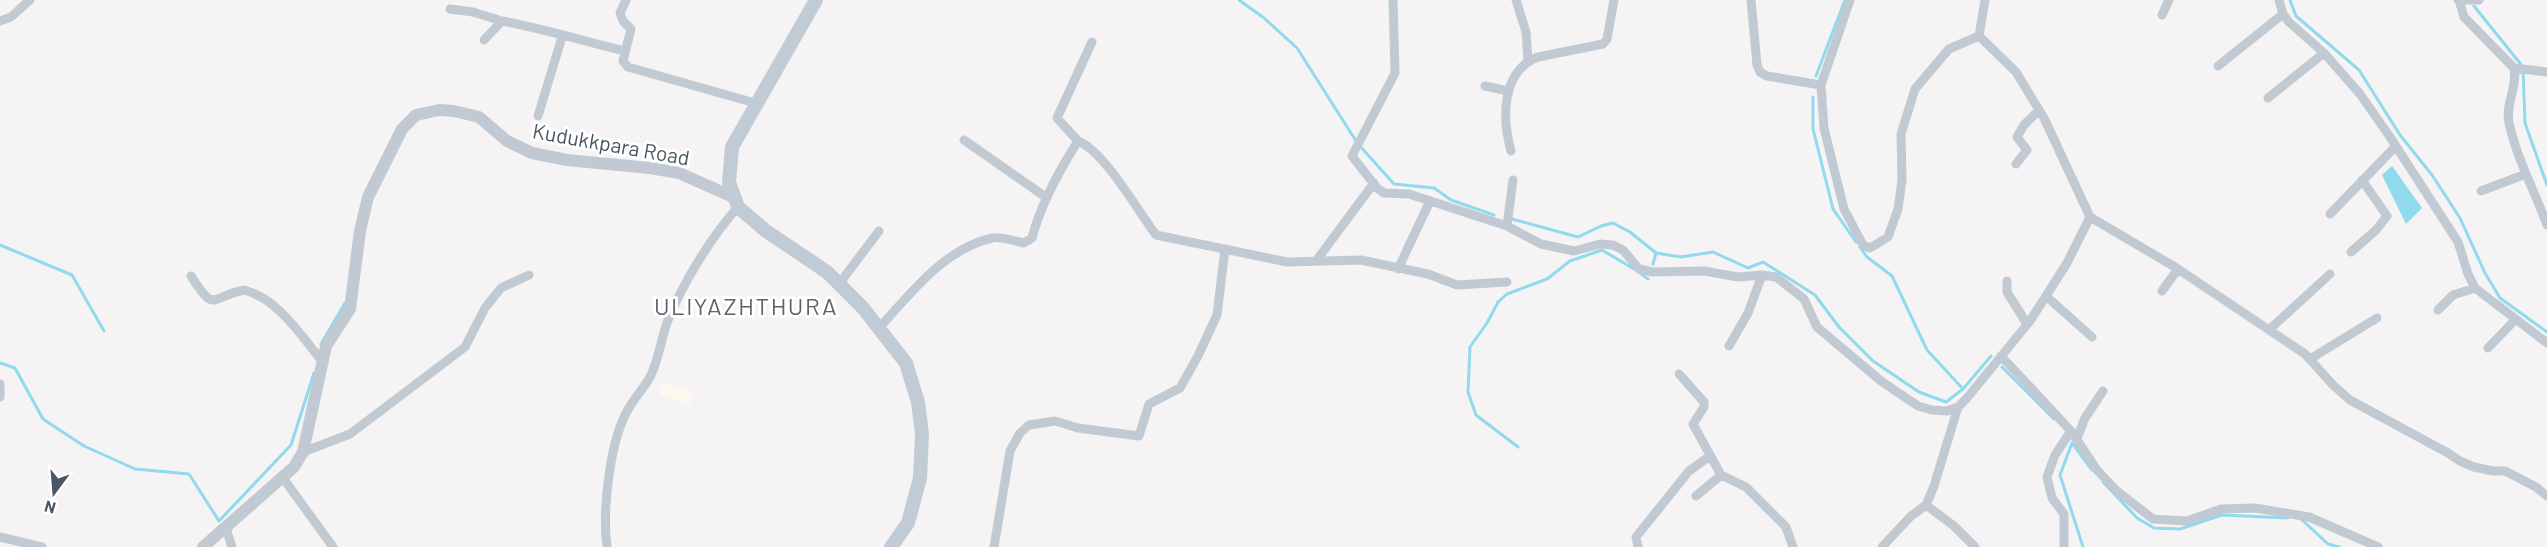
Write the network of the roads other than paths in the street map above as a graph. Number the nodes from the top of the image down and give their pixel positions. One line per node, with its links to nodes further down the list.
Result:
1 (30, 0): 17 (street)
2 (626, 0): 23 (street)
3 (816, 0): 33 (main road)
4 (1393, 0): 44 (street)
5 (1516, 0): 25 (street)
6 (1614, 0): 25 (street)
7 (1751, 0): 29 (street)
8 (1850, 0): 29 (street)
9 (1985, 0): 19 (street)
10 (2169, 0): 16 (street)
11 (2279, 0): 15 (street)
12 (2458, 0): 13 (street); 27 (street)
13 (2479, 0)
14 (450, 9): 18 (street)
15 (2283, 14): 24 (street); 26 (street)
16 (2162, 15)
17 (0, 21)
18 (502, 21): 20 (street); 21 (street)
19 (1979, 36): 29 (street); 34 (street)
20 (562, 37): 23 (street); 35 (street)
21 (484, 40)
22 (1092, 42): 37 (street)
23 (625, 51): 33 (street)
24 (2325, 53): 32 (street); 38 (street)
25 (1528, 61): 31 (street)
26 (2218, 66)
27 (2514, 68): 28 (street); 41 (street)
28 (2547, 72)
29 (1821, 85)
30 (1485, 86): 31 (street)
31 (1508, 91): 39 (street)
32 (2268, 98)
33 (756, 103): 48 (main road)
34 (2039, 110): 40 (street); 50 (street)
35 (538, 116)
36 (964, 140): 46 (street)
37 (1078, 141): 46 (street); 54 (street)
38 (2396, 146): 43 (street); 66 (street)
39 (1511, 151)
40 (2016, 164)
41 (2526, 174): 45 (street); 51 (street)
42 (1513, 180): 52 (street)
43 (2362, 180): 49 (street); 55 (street)
44 (1374, 183): 47 (street); 56 (street)
45 (2481, 191)
46 (1047, 198): 73 (street)
47 (1430, 201): 52 (street); 57 (street)
48 (735, 202): 65 (main road); 81 (street, Kudukkpara Road); 101 (street)
49 (2330, 213)
50 (2090, 217): 58 (street); 68 (street)
51 (2547, 225)
52 (1507, 226): 61 (street)
53 (879, 231): 65 (street)
54 (1225, 249): 56 (street); 103 (street)
55 (2351, 252)
56 (1316, 261): 57 (street)
57 (1398, 269): 64 (street)
58 (2178, 269): 67 (street); 74 (street)
59 (2330, 274): 74 (street)
60 (529, 275): 88 (street)
61 (1762, 275): 77 (street); 86 (street)
62 (191, 276): 81 (street)
63 (2007, 280): 72 (street)
64 (1507, 282)
65 (839, 284): 73 (main road)
66 (2475, 288): 69 (street); 71 (street)
67 (2162, 291)
68 (2046, 296): 72 (street); 75 (street)
69 (2438, 310)
70 (2377, 318): 80 (street)
71 (2515, 320): 76 (street); 78 (street)
72 (2027, 324): 79 (street)
73 (880, 327): 102 (main road)
74 (2270, 329): 80 (street)
75 (2092, 337)
76 (2547, 343)
77 (1729, 346)
78 (2488, 348)
79 (2001, 356): 86 (street); 87 (street)
80 (2310, 359): 93 (street)
81 (322, 362): 88 (street, Kudukkpara Road)
82 (1679, 374): 89 (street)
83 (0, 384): 85 (street)
84 (2103, 391): 87 (street)
85 (0, 397)
86 (1958, 407): 94 (street)
87 (2074, 435): 108 (street); 109 (street)
88 (303, 452): 91 (street, Kudukkpara Road)
89 (1710, 456): 90 (street); 104 (street)
90 (1721, 475): 92 (street); 105 (street)
91 (283, 478): 95 (street, Kudukkpara Road); 100 (street)
92 (1696, 496)
93 (2547, 496)
94 (1926, 505): 106 (street); 107 (street)
95 (226, 528): 98 (street, Kudukkpara Road); 99 (street)
96 (0, 537): 97 (street)
97 (42, 547)
98 (203, 547)
99 (232, 547)
100 (333, 547)
101 (607, 547)
102 (891, 547)
103 (994, 547)
104 (1638, 547)
105 (1793, 547)
106 (1882, 547)
107 (1975, 547)
108 (2064, 547)
109 (2378, 547)

